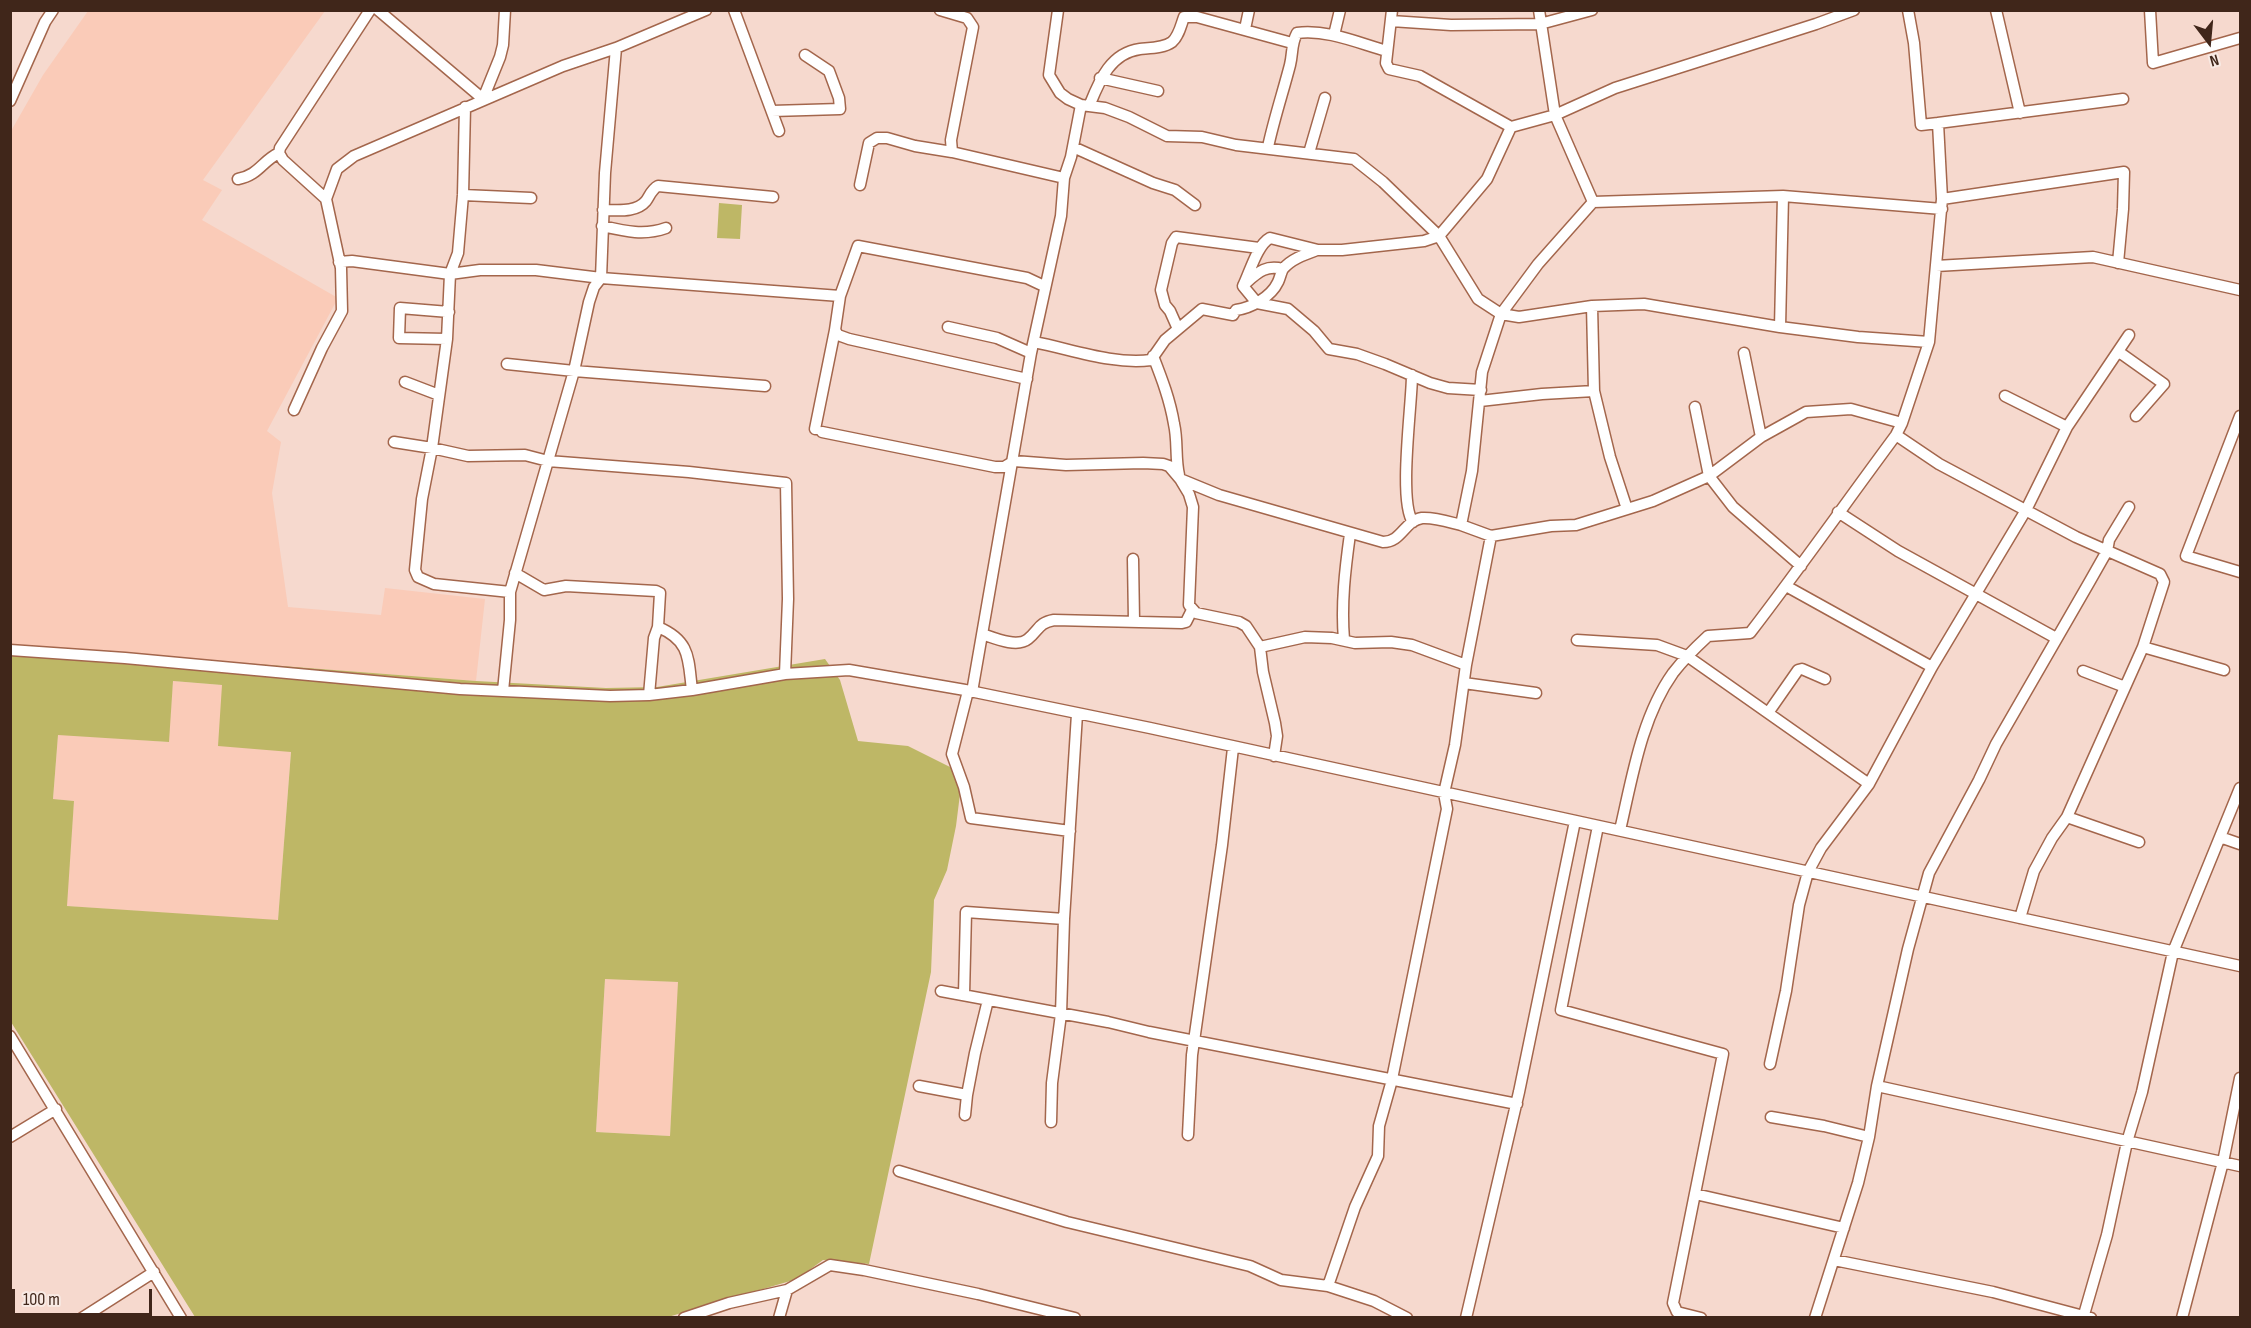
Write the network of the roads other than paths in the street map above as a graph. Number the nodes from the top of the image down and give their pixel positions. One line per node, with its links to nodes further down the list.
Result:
1 (53, 10): 31 (street)
2 (370, 10): 43 (street)
3 (378, 10): 29 (street)
4 (505, 10): 29 (street)
5 (706, 10): 23 (street)
6 (734, 10): 34 (street)
7 (940, 10): 42 (street)
8 (1058, 10): 32 (street)
9 (1249, 10): 19 (street)
10 (1340, 10): 20 (street)
11 (1539, 10): 18 (street)
12 (1592, 10): 18 (street)
13 (1854, 10): 36 (street)
14 (1908, 10): 37 (street)
15 (1996, 10): 35 (street)
16 (2150, 10): 21 (street)
17 (1391, 16): 18 (street); 24 (street)
18 (1540, 24): 36 (street)
19 (1245, 29): 22 (street); 26 (street)
20 (1334, 35): 22 (street); 24 (street)
21 (2241, 38)
22 (1292, 43): 41 (street)
23 (616, 48): 29 (street); 56 (street)
24 (1387, 51): 38 (street)
25 (805, 55): 34 (street)
26 (1100, 78): 27 (street); 32 (street)
27 (1158, 91)
28 (1324, 98): 44 (street)
29 (483, 99): 33 (street)
30 (2122, 99): 35 (street)
31 (10, 101)
32 (1086, 105): 40 (street); 41 (street)
33 (465, 107): 48 (street); 52 (street)
34 (772, 111): 39 (street)
35 (2020, 113): 37 (street)
36 (1555, 115): 38 (street); 53 (street)
37 (1938, 123): 54 (street)
38 (1511, 127): 59 (street)
39 (779, 131)
40 (1073, 147): 45 (street); 55 (street)
41 (1268, 147): 44 (street)
42 (952, 152): 45 (street); 47 (street)
43 (279, 153): 46 (street); 52 (street)
44 (1310, 153): 59 (street)
45 (1064, 178): 68 (street)
46 (238, 179)
47 (860, 185)
48 (463, 195): 50 (street); 66 (street)
49 (1784, 196): 53 (street); 54 (street); 77 (street)
50 (531, 198)
51 (773, 198): 56 (street)
52 (326, 199): 62 (street)
53 (1593, 202): 75 (street)
54 (1942, 204): 63 (street); 64 (street)
55 (1195, 205)
56 (603, 210): 57 (street)
57 (602, 226): 58 (street); 67 (street)
58 (666, 228)
59 (1439, 236): 61 (street); 75 (street)
60 (1259, 248): 61 (street); 69 (street); 78 (street)
61 (1318, 250): 65 (street)
62 (339, 262): 66 (street); 98 (street)
63 (2118, 263): 64 (street); 70 (street)
64 (1936, 266): 82 (street)
65 (1283, 269): 69 (street); 72 (street)
66 (450, 274): 67 (street); 74 (street)
67 (601, 278): 71 (street); 88 (street)
68 (1044, 286): 71 (street); 83 (street)
69 (1243, 286): 72 (street)
70 (2241, 290)
71 (840, 296): 79 (street)
72 (1257, 303): 78 (street); 89 (street)
73 (1592, 306): 75 (street); 77 (street); 93 (street)
74 (448, 312): 81 (street); 81 (street)
75 (1501, 314): 95 (street)
76 (948, 327): 83 (street)
77 (1780, 327): 82 (street)
78 (1178, 329): 86 (street)
79 (835, 330): 90 (street); 108 (street)
80 (2129, 335): 84 (street)
81 (447, 339): 94 (street)
82 (1929, 342): 101 (street)
83 (1032, 347): 86 (street); 90 (street)
84 (2119, 352): 99 (street); 102 (street)
85 (1744, 353): 104 (street)
86 (1153, 356): 110 (street)
87 (507, 364): 88 (street)
88 (574, 371): 92 (street); 107 (street)
89 (1412, 375): 95 (street); 115 (street)
90 (1027, 379): 108 (street)
91 (405, 382): 94 (street)
92 (765, 386)
93 (1594, 391): 95 (street); 112 (street)
94 (439, 395): 106 (street)
95 (1480, 395): 116 (street)
96 (2005, 396): 102 (street)
97 (1695, 407): 109 (street)
98 (294, 410)
99 (2136, 416)
100 (2241, 416): 122 (street)
101 (1902, 423): 103 (street); 104 (street)
102 (2067, 427): 113 (street)
103 (1896, 435): 113 (street); 114 (street)
104 (1761, 437): 109 (street)
105 (394, 442): 106 (street)
106 (432, 448): 107 (street); 125 (street)
107 (548, 461): 123 (street); 142 (street)
108 (1014, 461): 110 (street); 130 (street)
109 (1709, 476): 112 (street); 121 (street)
110 (1180, 478): 117 (street); 127 (street)
111 (2129, 507): 119 (street)
112 (1627, 509): 118 (street)
113 (2026, 510): 119 (street); 126 (street)
114 (1838, 512): 121 (street); 126 (street)
115 (1413, 522): 116 (street); 117 (street)
116 (1461, 525): 118 (street)
117 (1350, 534): 132 (street)
118 (1491, 536): 138 (street)
119 (2107, 551): 131 (street); 135 (street)
120 (1133, 559): 128 (street)
121 (1801, 566): 124 (street)
122 (2241, 572)
123 (515, 573): 125 (street); 129 (street)
124 (1786, 586): 137 (street); 139 (street)
125 (510, 592): 148 (street)
126 (1975, 592): 131 (street); 139 (street)
127 (1192, 610): 128 (street); 134 (street)
128 (1134, 621): 130 (street)
129 (658, 627): 146 (street); 150 (street)
130 (982, 634): 147 (street)
131 (2056, 638): 167 (street)
132 (1344, 640): 134 (street); 138 (street)
133 (1577, 640): 137 (street)
134 (1260, 646): 154 (street)
135 (2143, 647): 141 (street); 145 (street)
136 (10, 651): 148 (street)
137 (1687, 656): 151 (street); 161 (street)
138 (1466, 665): 144 (street)
139 (1932, 667): 155 (street)
140 (2083, 670): 145 (street)
141 (2224, 670)
142 (785, 674): 146 (street); 147 (street)
143 (1825, 679): 151 (street)
144 (1464, 683): 149 (street); 157 (street)
145 (2125, 687): 158 (street)
146 (692, 690): 150 (street)
147 (970, 691): 152 (street); 162 (street)
148 (503, 692): 150 (street)
149 (1536, 693)
150 (650, 695)
151 (1768, 713): 155 (street)
152 (1077, 714): 153 (street); 162 (street)
153 (1233, 748): 154 (street); 177 (street)
154 (1274, 756): 157 (street)
155 (1869, 784): 166 (street)
156 (2241, 788): 163 (street)
157 (1444, 794): 159 (street); 180 (street)
158 (2067, 817): 164 (street); 168 (street)
159 (1575, 821): 160 (street); 184 (street)
160 (1598, 826): 161 (street); 196 (street)
161 (1620, 830): 166 (street)
162 (1070, 831): 169 (street)
163 (2220, 837): 165 (street); 170 (street)
164 (2139, 842)
165 (2241, 844)
166 (1808, 872): 167 (street); 178 (street)
167 (1923, 898): 168 (street); 182 (street)
168 (2020, 918): 170 (street)
169 (1064, 919): 173 (street); 175 (street)
170 (2173, 952): 171 (street); 192 (street)
171 (2241, 966)
172 (941, 991): 173 (street)
173 (964, 995): 174 (street)
174 (988, 1000): 175 (street); 183 (street)
175 (1061, 1014): 177 (street); 188 (street)
176 (10, 1036): 185 (street)
177 (1195, 1041): 180 (street); 189 (street)
178 (1770, 1064)
179 (2241, 1078): 193 (street)
180 (1392, 1080): 184 (street); 200 (street)
181 (919, 1086): 183 (street)
182 (1877, 1086): 191 (street); 192 (street)
183 (967, 1095): 186 (street)
184 (1517, 1104): 208 (street)
185 (56, 1109): 190 (street); 199 (street)
186 (965, 1115)
187 (1771, 1117): 191 (street)
188 (1051, 1122)
189 (1188, 1135)
190 (10, 1137)
191 (1869, 1137): 197 (street)
192 (2127, 1142): 193 (street); 211 (street)
193 (2223, 1162): 194 (street); 212 (street)
194 (2241, 1166)
195 (899, 1171): 200 (street)
196 (1695, 1194): 197 (street); 209 (street)
197 (1844, 1228): 198 (street)
198 (1834, 1260): 210 (street); 211 (street)
199 (154, 1272): 202 (street); 203 (street)
200 (1329, 1286): 207 (street)
201 (788, 1290): 204 (street); 205 (street); 206 (street)
202 (82, 1317)
203 (181, 1317)
204 (684, 1317)
205 (779, 1317)
206 (1075, 1317)
207 (1407, 1317)
208 (1466, 1317)
209 (1701, 1317)
210 (1815, 1317)
211 (2086, 1317)
212 (2182, 1317)

